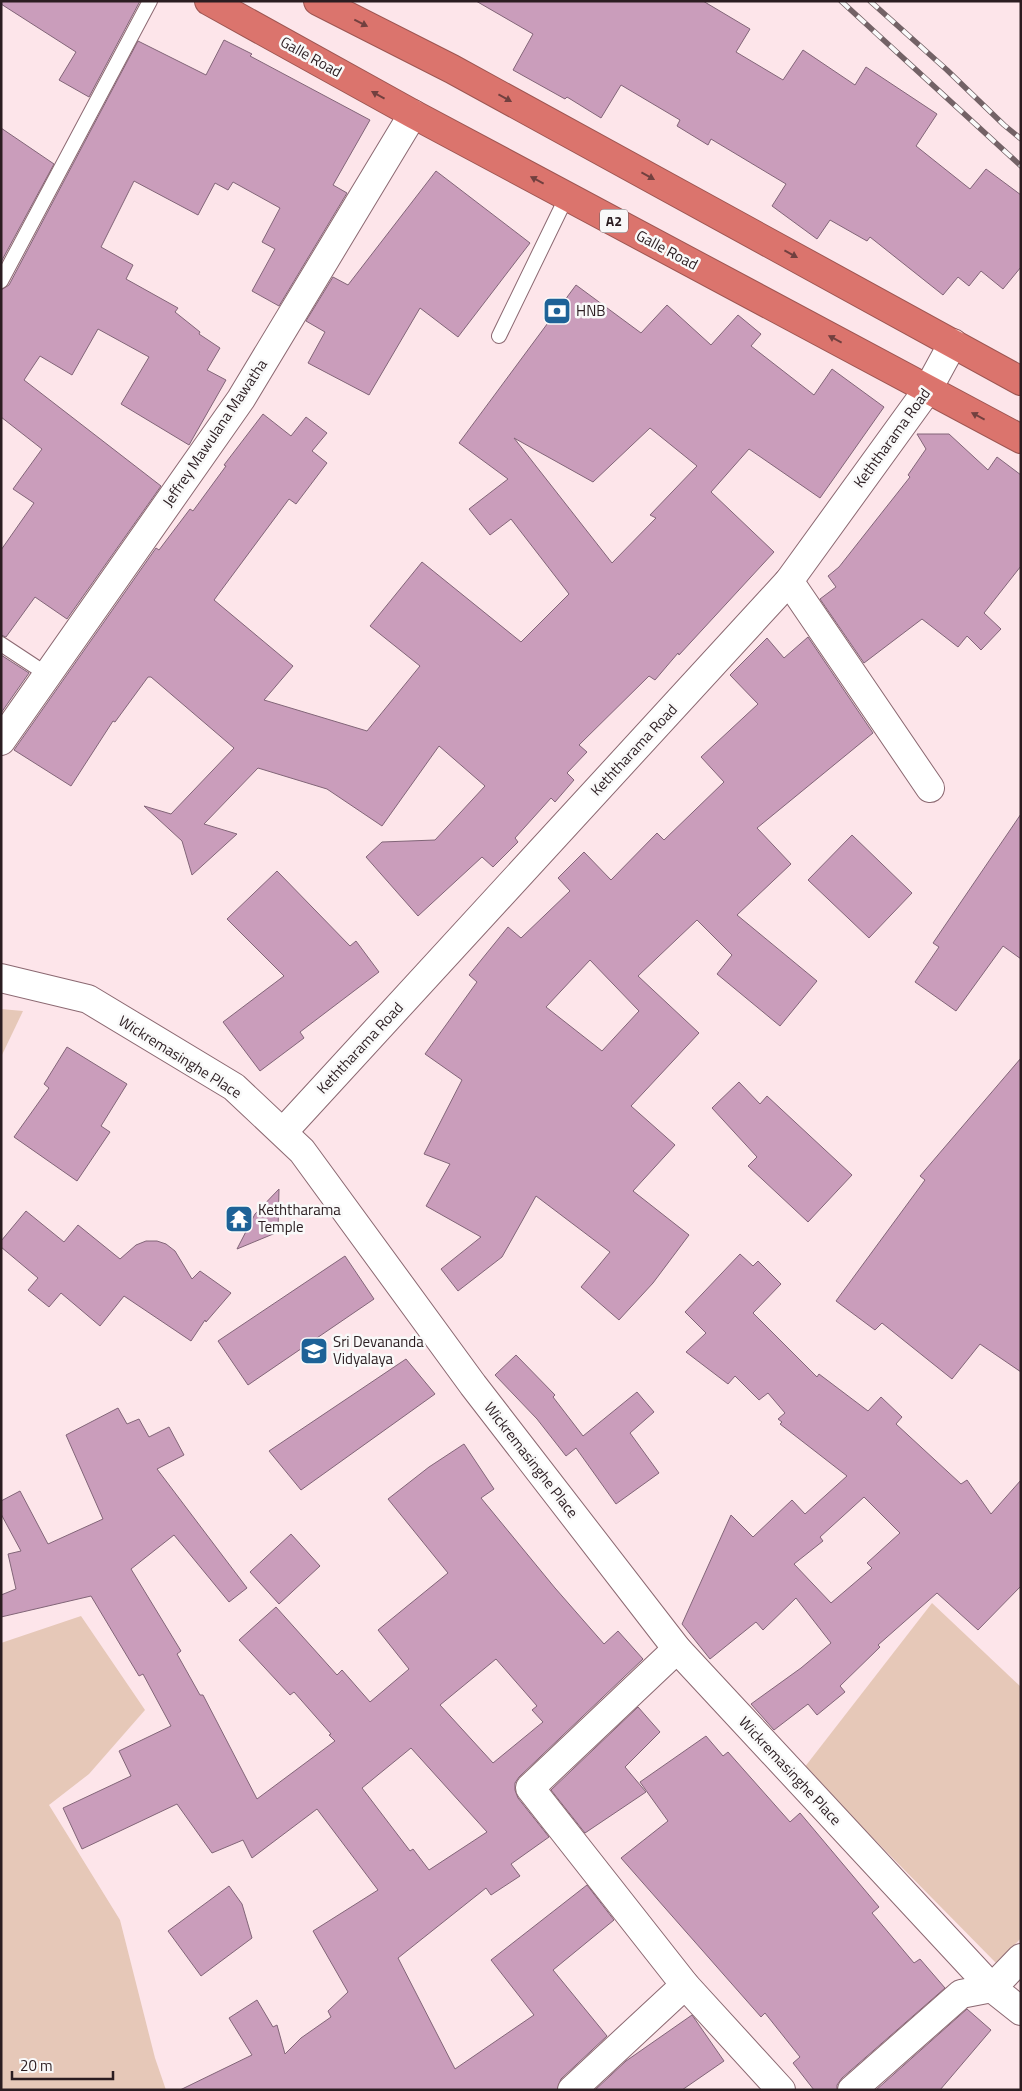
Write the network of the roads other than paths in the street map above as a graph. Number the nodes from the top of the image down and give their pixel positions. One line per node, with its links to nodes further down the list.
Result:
1 (150, 1): 6 (lane)
2 (209, 1): 4 (highway, Galle Road / A2, one-way to 2)
3 (318, 1): 8 (highway, one-way to 8)
4 (413, 114): 5 (highway, Galle Road / A2, one-way to 4); 14 (street, Jeffrey Mawulana Mawatha)
5 (567, 196): 7 (lane); 10 (highway, Galle Road / A2, one-way to 5)
6 (1, 281)
7 (499, 336)
8 (953, 343): 9 (highway); 10 (street, Keththarama Road)
9 (1021, 382)
10 (928, 389): 11 (highway, Galle Road / A2, one-way to 10); 12 (street, Keththarama Road)
11 (1021, 439)
12 (789, 581): 16 (street); 18 (street, Keththarama Road)
13 (1, 644): 14 (lane)
14 (48, 674): 15 (street, Jeffrey Mawulana Mawatha)
15 (1, 741)
16 (930, 788)
17 (1, 978): 18 (street, Wickremasinghe Place)
18 (283, 1132): 19 (street, Wickremasinghe Place)
19 (677, 1649): 21 (street); 22 (street, Wickremasinghe Place)
20 (1021, 1958): 22 (street)
21 (685, 1985): 24 (street); 25 (street)
22 (992, 1988): 23 (street, Wickremasinghe Place); 26 (street)
23 (1021, 2011)
24 (572, 2090)
25 (781, 2090)
26 (852, 2090)

